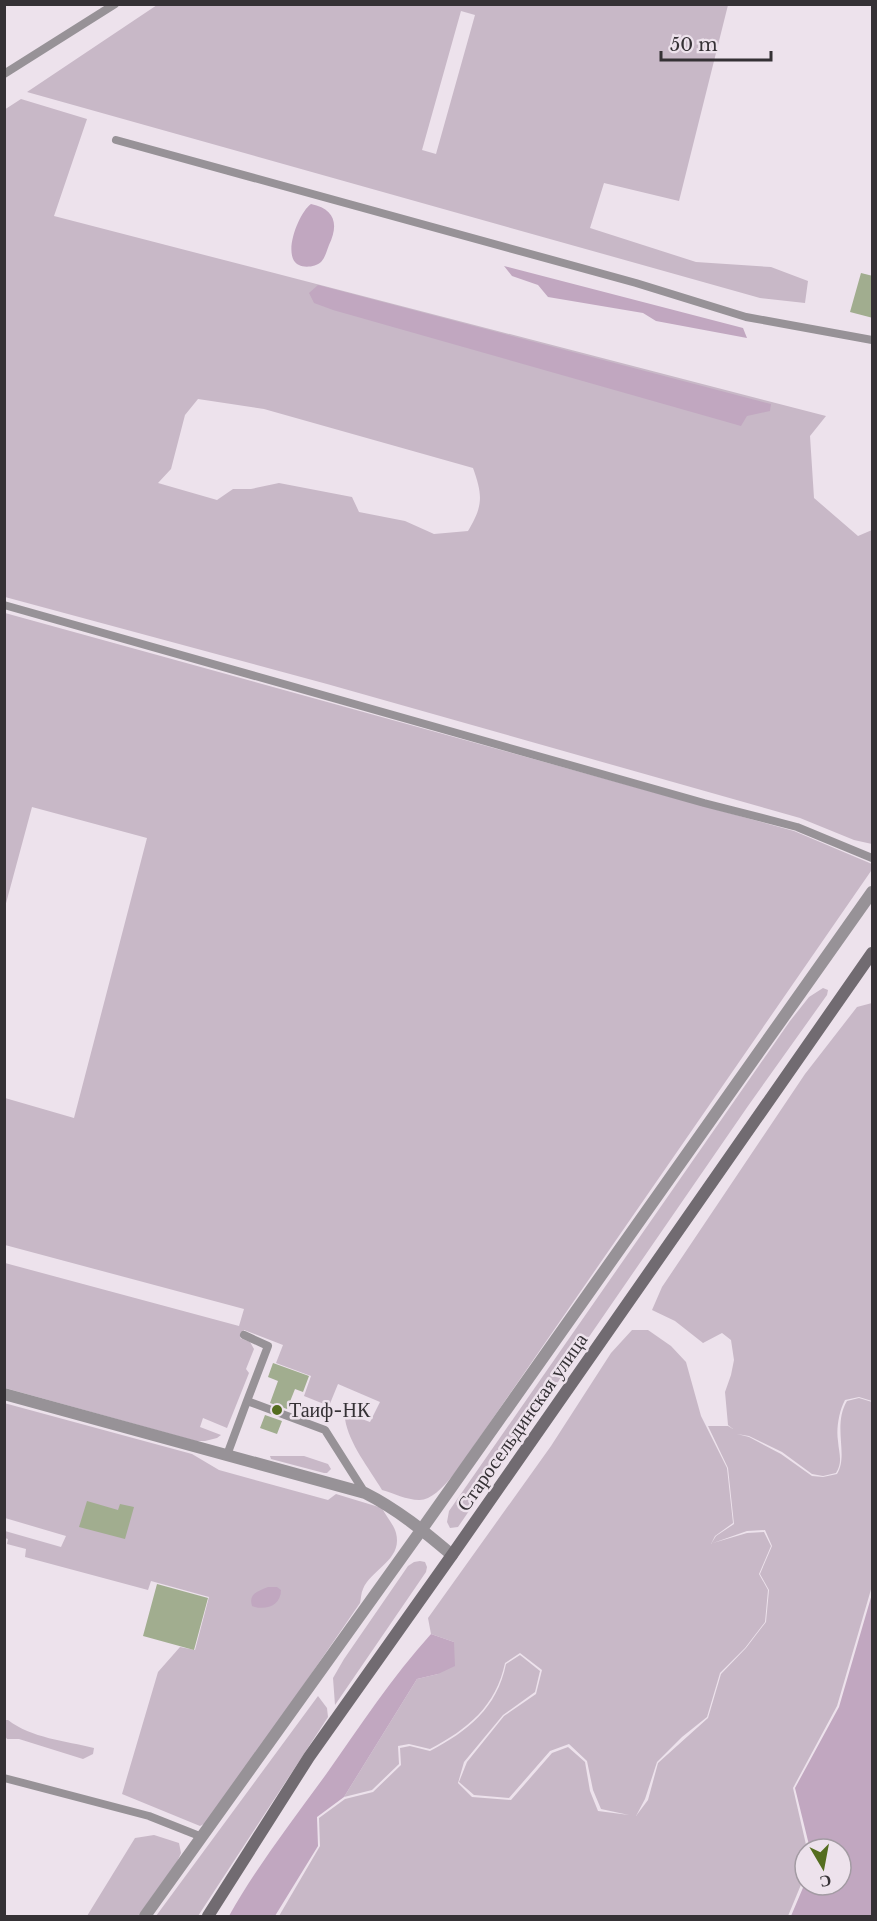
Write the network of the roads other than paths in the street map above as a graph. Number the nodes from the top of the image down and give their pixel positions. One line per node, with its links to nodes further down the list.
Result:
1 (115, 4): 2 (lane)
2 (4, 74)
3 (116, 140): 4 (lane)
4 (873, 340)
5 (4, 605): 6 (lane)
6 (873, 858)
7 (873, 892): 14 (street)
8 (873, 953): 15 (main road, Старосельдинская улица)
9 (244, 1335): 11 (lane)
10 (4, 1394): 12 (street)
11 (247, 1401): 12 (lane); 13 (lane)
12 (227, 1455): 13 (street)
13 (365, 1493): 14 (street)
14 (422, 1529): 15 (street); 17 (street)
15 (452, 1555): 19 (main road, Старосельдинская улица)
16 (4, 1778): 17 (lane)
17 (202, 1837): 18 (street)
18 (145, 1917)
19 (208, 1917)

